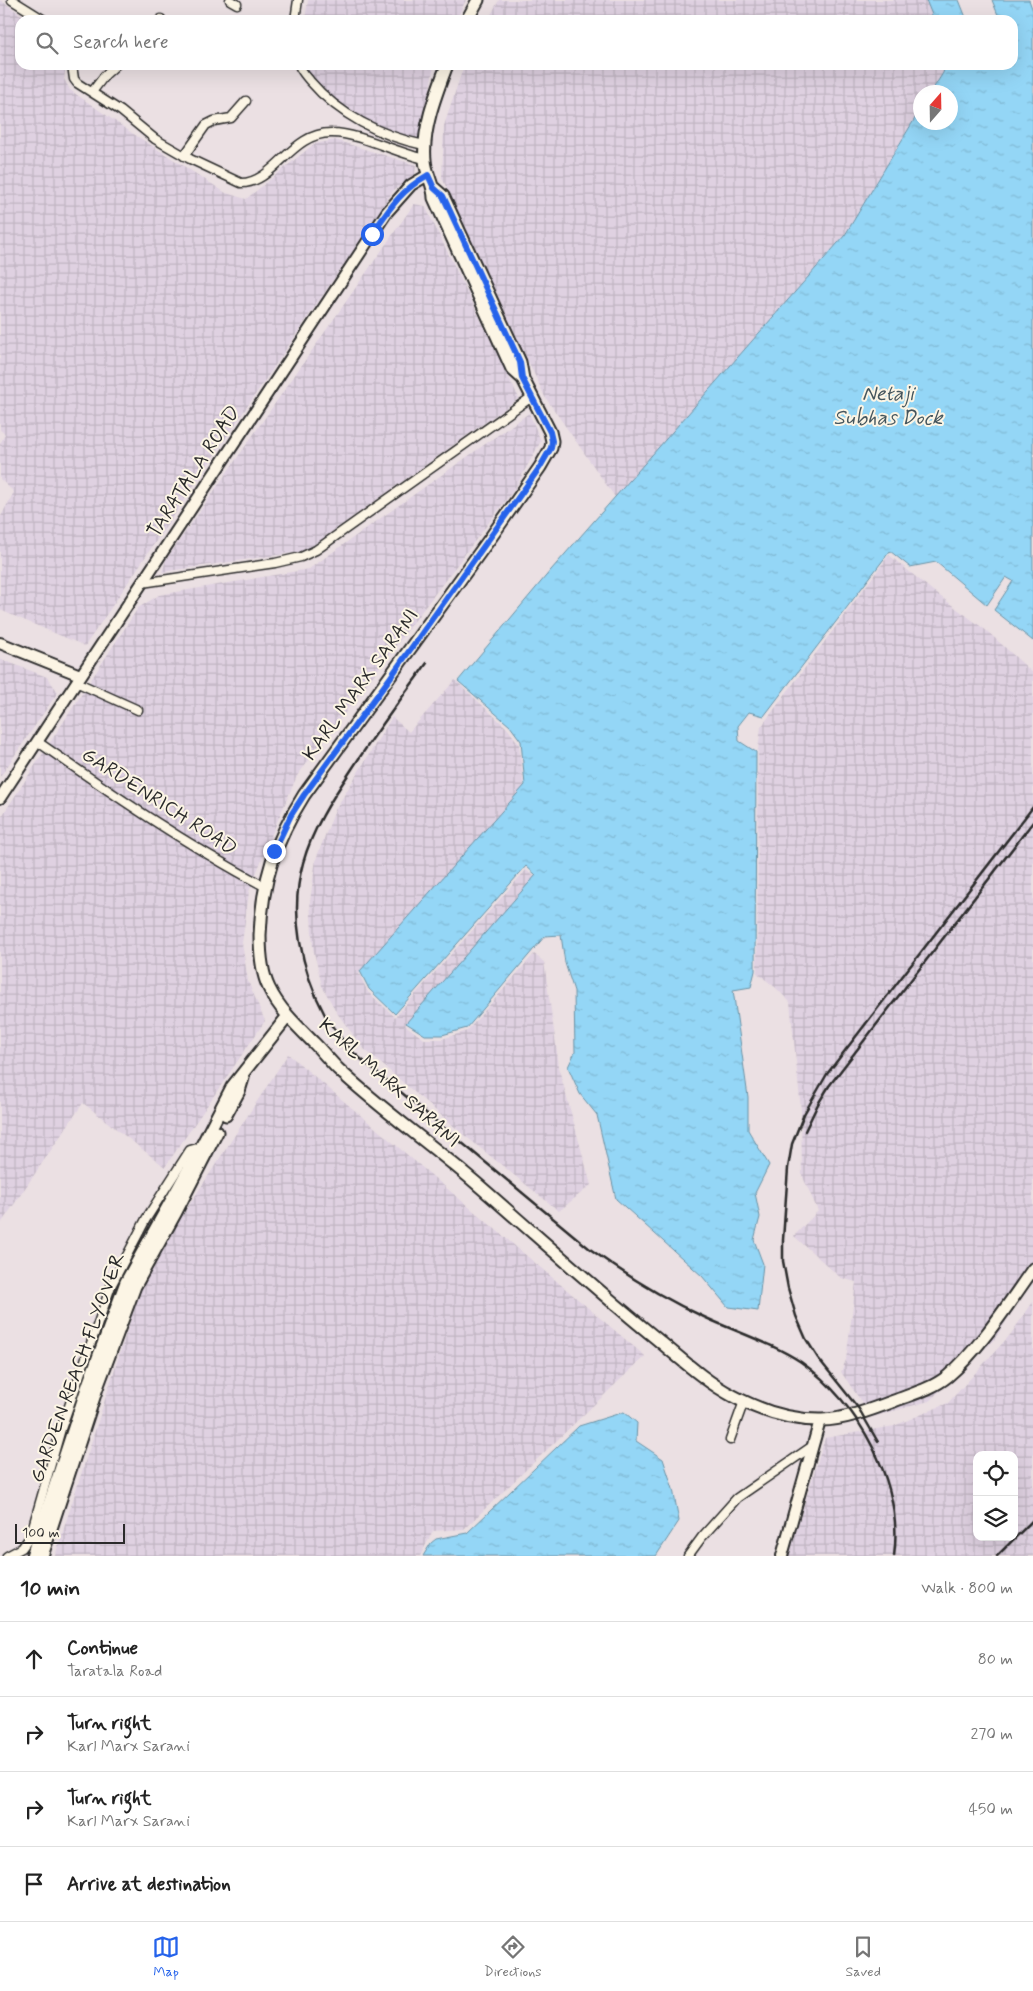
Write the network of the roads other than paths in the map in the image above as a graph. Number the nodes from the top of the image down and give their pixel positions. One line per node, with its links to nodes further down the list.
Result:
1 (12, 0): 4 (street)
2 (298, 0): 5 (street)
3 (478, 0): 6 (main road)
4 (36, 15)
5 (296, 15)
6 (470, 15)
7 (73, 70): 11 (street)
8 (110, 70): 11 (street)
9 (303, 70): 13 (street)
10 (446, 70): 13 (main road, KARL MARX SARANI)
11 (92, 92): 14 (street)
12 (246, 101): 14 (street)
13 (424, 145): 15 (main road, KARL MARX SARANI)
14 (184, 156): 15 (street)
15 (425, 159): 16 (main road, KARL MARX SARANI)
16 (428, 175): 17 (main road, KARL MARX SARANI); 18 (street, TARATALA ROAD)
17 (532, 396): 18 (street); 24 (main road, KARL MARX SARANI)
18 (142, 583): 20 (street, TARATALA ROAD)
19 (0, 643): 20 (street)
20 (78, 678): 21 (street); 22 (street, TARATALA ROAD)
21 (138, 710)
22 (38, 742): 23 (street, TARATALA ROAD); 24 (street, GARDENRICH ROAD)
23 (0, 798)
24 (264, 886): 25 (main road, KARL MARX SARANI)
25 (288, 1016): 26 (main road, GARDEN REACH FLYOVER); 29 (main road, KARL MARX SARANI)
26 (204, 1150): 27 (main road, GARDEN REACH FLYOVER); 33 (street)
27 (172, 1210): 34 (main road, GARDEN REACH FLYOVER); 35 (main road, GARDEN REACH FLYOVER)
28 (1033, 1269): 30 (main road, KARL MARX SARANI)
29 (744, 1401): 30 (main road, KARL MARX SARANI); 31 (street)
30 (820, 1420): 32 (street)
31 (730, 1440)
32 (811, 1447): 36 (street); 37 (street)
33 (7, 1556)
34 (32, 1556)
35 (42, 1556)
36 (688, 1556)
37 (782, 1556)

